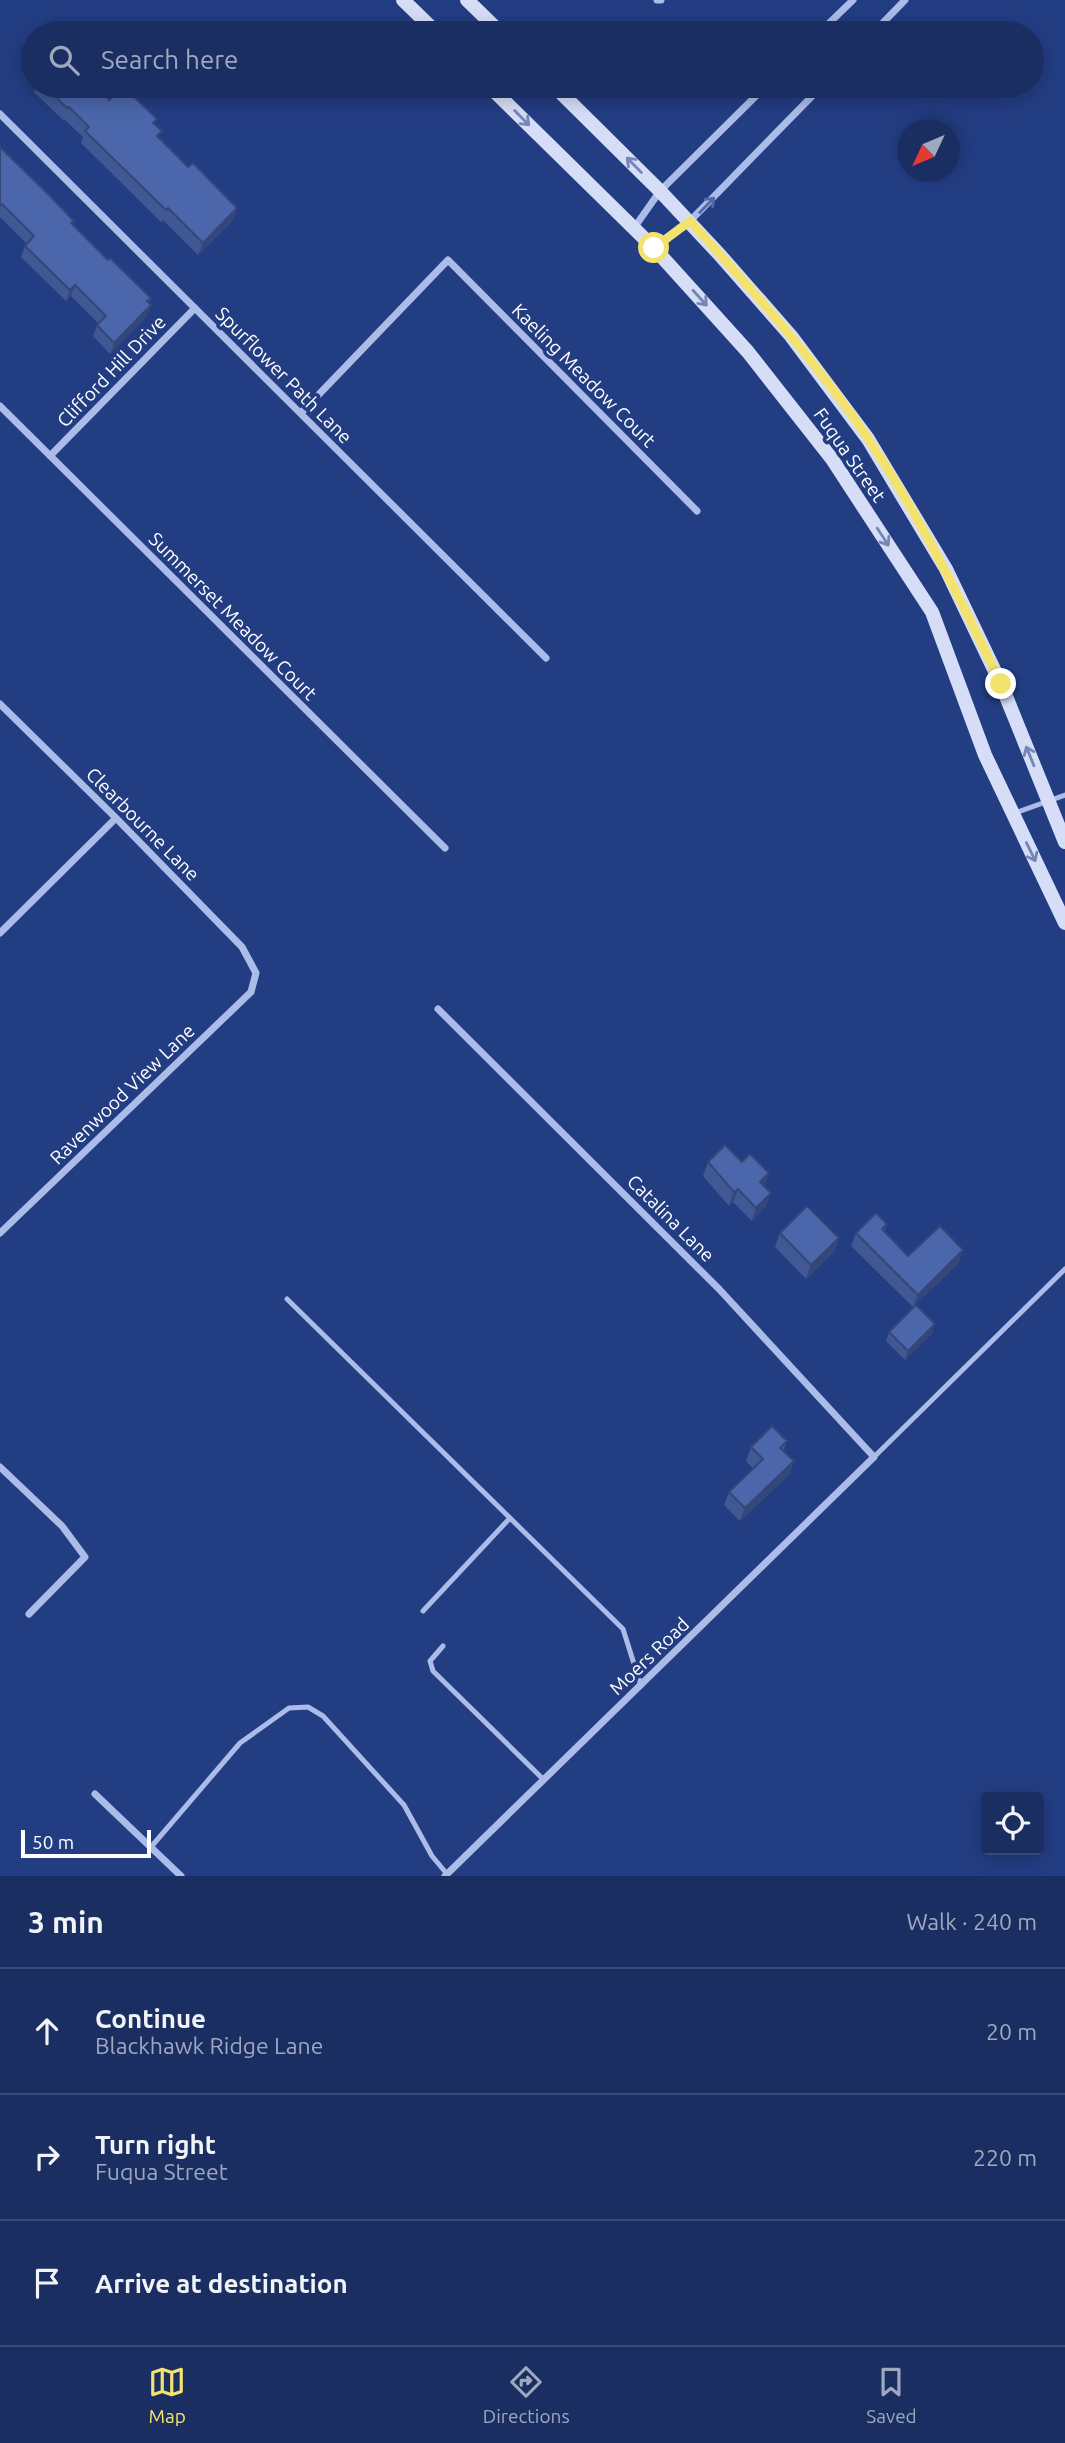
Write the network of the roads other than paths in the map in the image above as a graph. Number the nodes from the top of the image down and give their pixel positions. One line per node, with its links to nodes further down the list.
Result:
1 (403, 0): 5 (main road)
2 (467, 0): 6 (main road)
3 (853, 0): 7 (street)
4 (905, 0): 8 (street)
5 (425, 21)
6 (489, 21)
7 (831, 21)
8 (885, 21)
9 (501, 98): 16 (main road, Fuqua Street, one-way to 16)
10 (566, 98): 14 (main road, Fuqua Street, one-way to 10)
11 (754, 98): 14 (street)
12 (810, 98): 15 (street, one-way to 12)
13 (0, 114): 18 (street, Spurflower Path Lane)
14 (660, 191): 15 (main road, Fuqua Street); 16 (street)
15 (690, 221): 17 (street); 26 (main road, Fuqua Street, one-way to 15)
16 (634, 228): 17 (main road, Fuqua Street)
17 (654, 248): 27 (main road, Fuqua Street, one-way to 27)
18 (195, 308): 20 (street, Spurflower Path Lane); 21 (street, Clifford Hill Drive)
19 (0, 406): 21 (street, Summerset Meadow Court)
20 (300, 413): 22 (street, Kaeling Meadow Court); 23 (street, Spurflower Path Lane)
21 (50, 456): 30 (street, Summerset Meadow Court)
22 (697, 511)
23 (547, 658)
24 (0, 704): 28 (street, Clearbourne Lane)
25 (1065, 795): 26 (lane)
26 (1048, 801): 27 (lane); 29 (main road, Fuqua Street)
27 (1013, 814): 31 (main road, Fuqua Street, one-way to 31)
28 (116, 818): 32 (street); 33 (street, Clearbourne Lane)
29 (1065, 842)
30 (444, 848)
31 (1065, 923)
32 (0, 933)
33 (256, 973): 35 (street, Ravenwood View Lane)
34 (438, 1009): 38 (street, Catalina Lane)
35 (0, 1233)
36 (1065, 1269): 38 (lane)
37 (287, 1299): 40 (lane)
38 (874, 1457): 44 (street, Moers Road)
39 (0, 1467): 42 (street)
40 (510, 1518): 41 (lane); 44 (lane)
41 (424, 1611)
42 (29, 1614)
43 (443, 1646): 45 (lane)
44 (641, 1686): 45 (street, Moers Road)
45 (544, 1780): 48 (street, Moers Road)
46 (95, 1794): 47 (street)
47 (151, 1847): 48 (lane); 49 (street)
48 (446, 1875)
49 (181, 1876)

